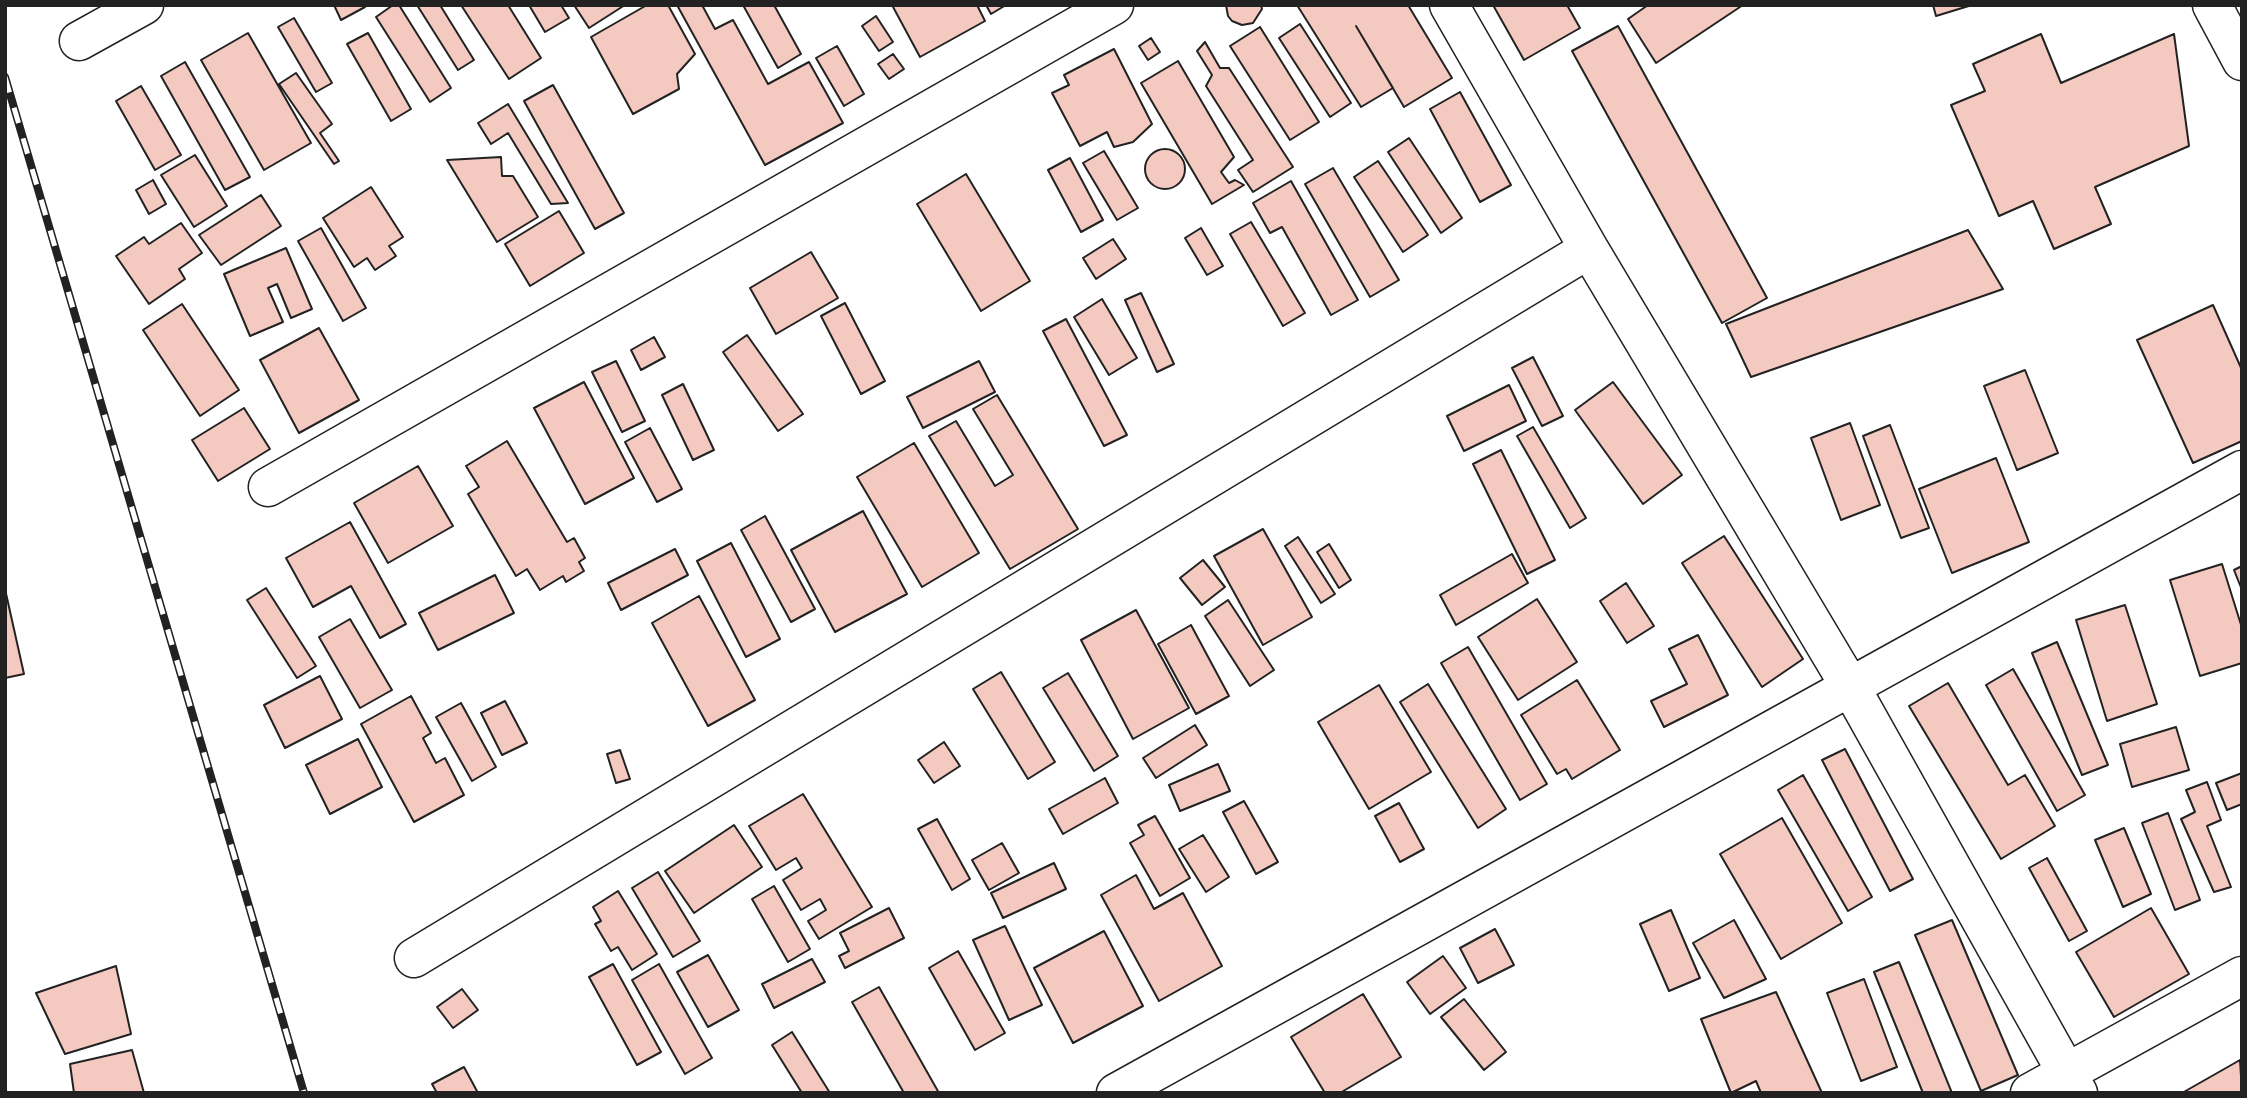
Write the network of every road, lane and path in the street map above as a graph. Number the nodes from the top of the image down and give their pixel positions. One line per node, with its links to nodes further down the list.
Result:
1 (144, 5): 5 (street)
2 (1114, 5): 9 (street)
3 (1449, 5): 7 (street)
4 (2212, 5): 6 (street)
5 (79, 41)
6 (2242, 61)
7 (1588, 249): 10 (street); 11 (street)
8 (2242, 470): 10 (street)
9 (268, 487)
10 (1851, 688): 13 (street); 14 (street)
11 (414, 958)
12 (2242, 976): 13 (street)
13 (2072, 1082): 15 (street)
14 (1116, 1093)
15 (2030, 1093)

